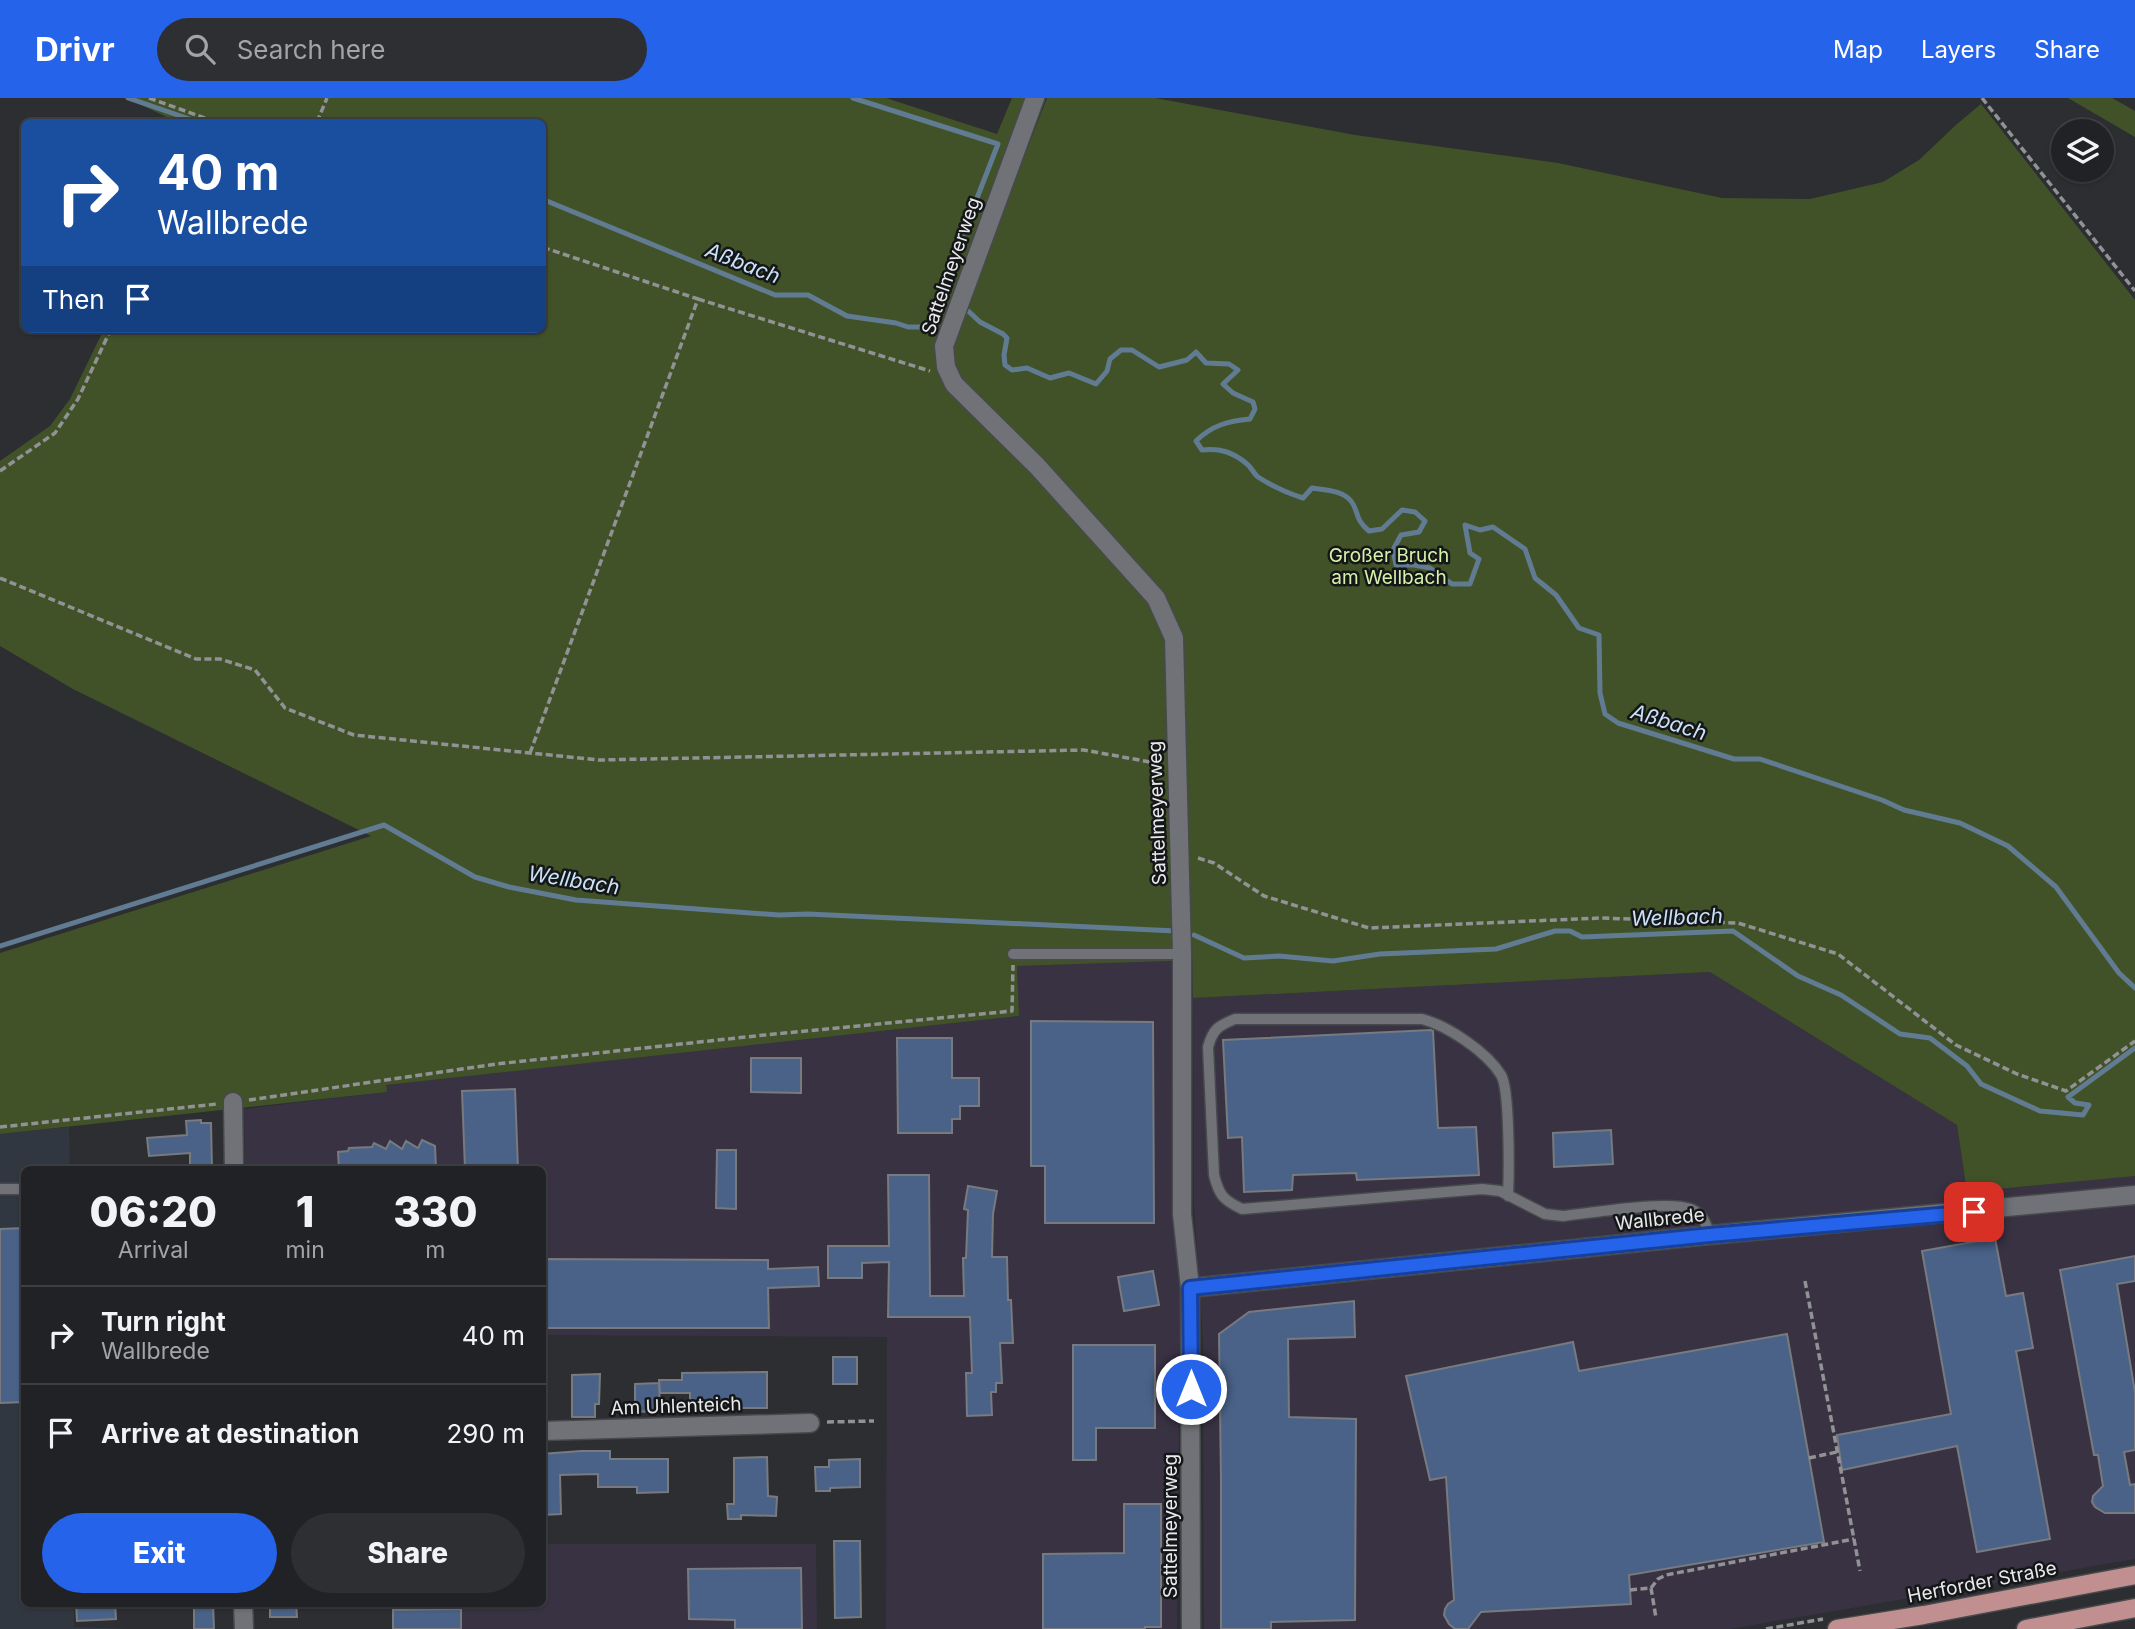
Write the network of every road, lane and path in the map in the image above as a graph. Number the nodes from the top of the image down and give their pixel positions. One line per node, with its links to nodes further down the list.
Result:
1 (149, 98): 5 (path)
2 (327, 98): 6 (path)
3 (1035, 98): 11 (street, Sattelmeyerweg)
4 (1982, 98): 8 (path)
5 (208, 119)
6 (318, 119)
7 (546, 248): 9 (path)
8 (2135, 291)
9 (698, 299): 11 (path); 14 (path)
10 (109, 333): 12 (path)
11 (951, 377): 15 (street, Sattelmeyerweg)
12 (0, 471)
13 (0, 578): 14 (path)
14 (530, 753): 15 (path)
15 (1176, 766): 16 (street, Sattelmeyerweg)
16 (1179, 853): 18 (street, Sattelmeyerweg); 19 (path)
17 (1013, 954): 18 (lane); 20 (path)
18 (1182, 954): 29 (street, Sattelmeyerweg)
19 (2135, 1041)
20 (233, 1102): 21 (path); 22 (street)
21 (0, 1127)
22 (234, 1166)
23 (0, 1189): 24 (lane)
24 (21, 1189)
25 (2135, 1195): 27 (street, Wallbrede)
26 (1508, 1196): 26 (lane); 27 (lane)
27 (1710, 1235): 29 (street, Wallbrede)
28 (1805, 1281): 33 (path)
29 (1190, 1288): 45 (street, Sattelmeyerweg)
30 (874, 1420): 31 (path)
31 (810, 1423): 32 (street, Am Uhlenteich)
32 (546, 1431)
33 (1837, 1452): 34 (path); 35 (path)
34 (1809, 1458)
35 (1854, 1539): 36 (path); 38 (path)
36 (1860, 1571)
37 (2135, 1575): 43 (main road, Herforder Straße)
38 (1651, 1588): 39 (path); 42 (path)
39 (1630, 1590)
40 (243, 1607): 44 (street)
41 (2135, 1608): 47 (main road)
42 (1656, 1618)
43 (1859, 1627): 46 (main road, Herforder Straße)
44 (244, 1629)
45 (1191, 1629)
46 (1837, 1629)
47 (2026, 1629)

